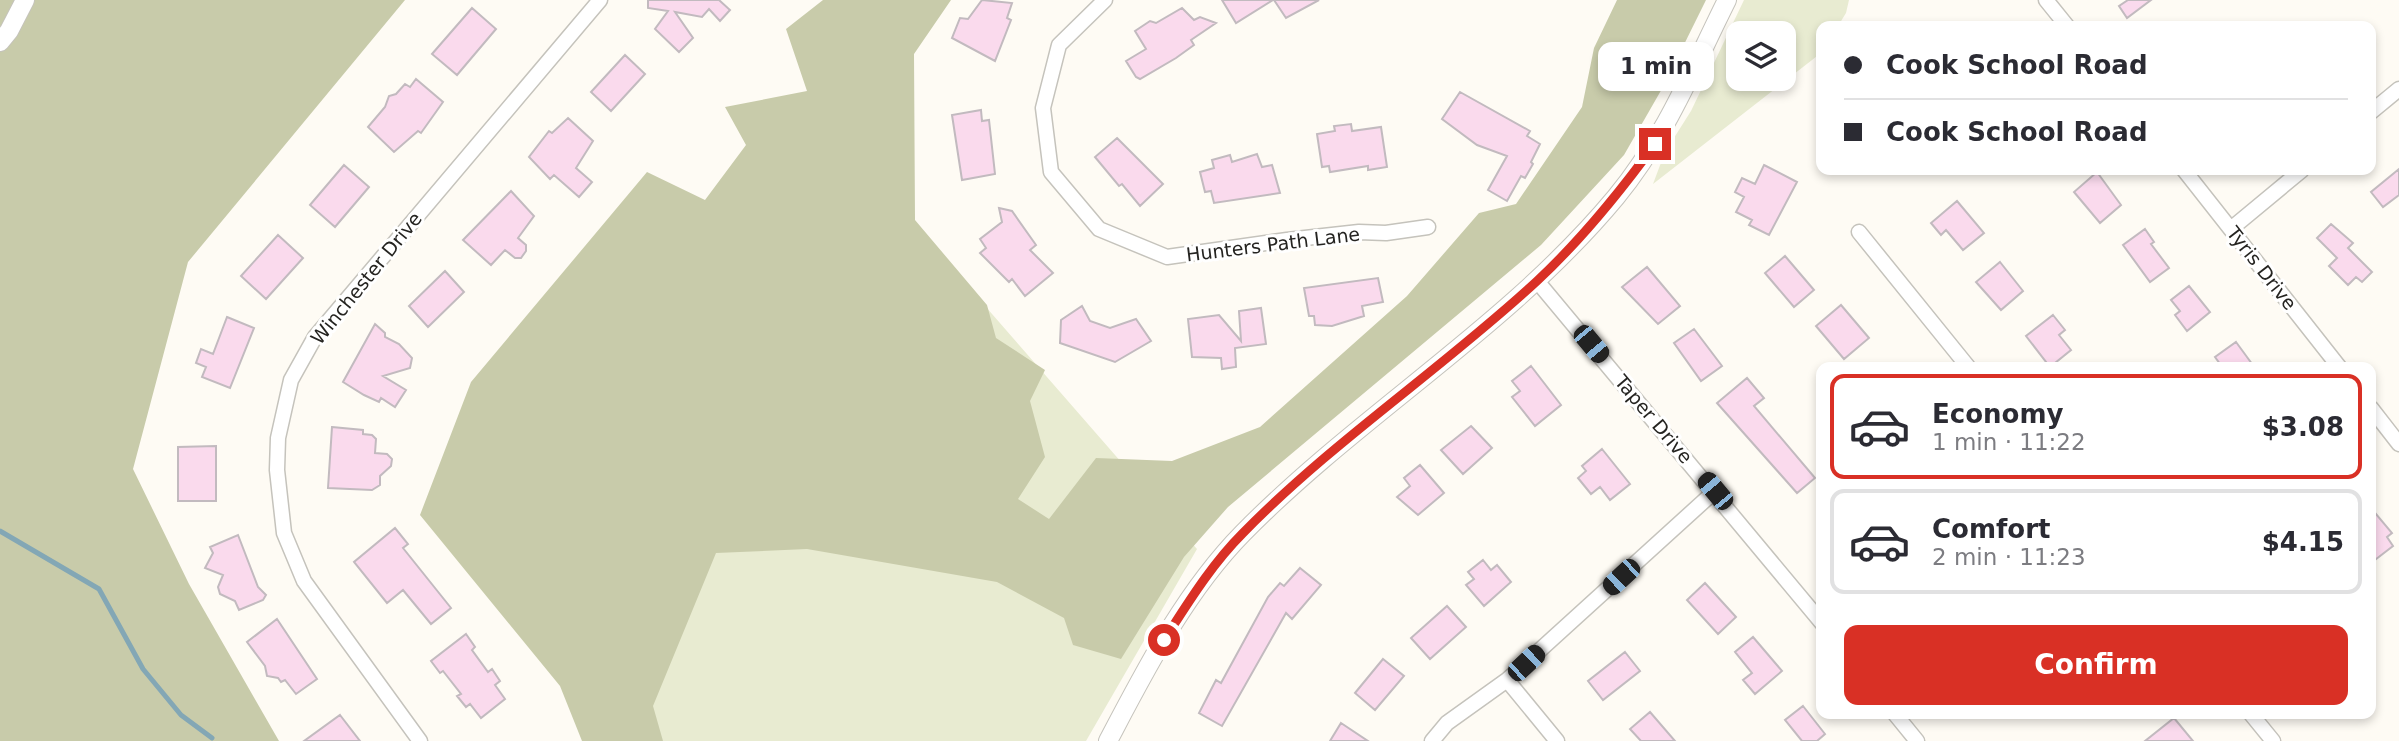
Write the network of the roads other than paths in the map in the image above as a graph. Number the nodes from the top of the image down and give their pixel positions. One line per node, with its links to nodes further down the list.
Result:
1 (25, 0): 7 (street)
2 (600, 0): 25 (street, Winchester Drive)
3 (1105, 0): 12 (street, Hunters Path Lane)
4 (1727, 0): 15 (street)
5 (2046, 0): 6 (street)
6 (2063, 21)
7 (0, 42)
8 (2399, 89): 9 (street)
9 (2376, 108)
10 (2188, 175): 13 (street, Tyris Drive)
11 (2296, 175): 13 (street)
12 (1427, 227)
13 (2232, 228): 17 (street, Tyris Drive)
14 (1859, 232): 16 (street)
15 (1537, 281): 20 (street, Taper Drive); 26 (street)
16 (1964, 362)
17 (2335, 362)
18 (2376, 414): 19 (street)
19 (2399, 444)
20 (1715, 491): 21 (street, Taper Drive); 22 (street)
21 (1816, 616)
22 (1507, 680): 27 (street); 28 (street)
23 (1899, 719): 29 (street)
24 (2255, 719): 30 (street)
25 (420, 741)
26 (1108, 741)
27 (1432, 741)
28 (1557, 741)
29 (1917, 741)
30 (2273, 741)

